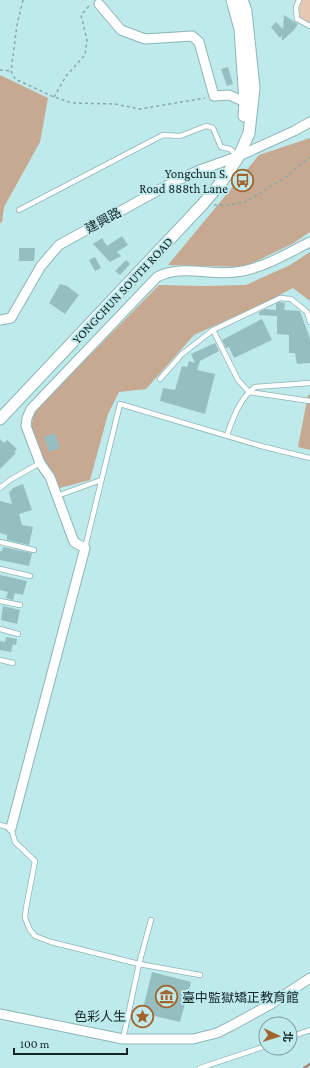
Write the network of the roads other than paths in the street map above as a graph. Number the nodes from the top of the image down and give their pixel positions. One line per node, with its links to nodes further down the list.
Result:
1 (232, 0): 6 (street, YONGCHUN SOUTH ROAD)
2 (242, 0): 8 (street, YONGCHUN SOUTH ROAD)
3 (299, 0): 5 (lane)
4 (99, 4): 6 (street)
5 (310, 26)
6 (245, 102): 8 (street, YONGCHUN SOUTH ROAD)
7 (310, 122): 8 (street, 建興路)
8 (239, 156): 9 (lane); 11 (street, 建興路); 18 (street, YONGCHUN SOUTH ROAD)
9 (19, 210)
10 (310, 242): 21 (street)
11 (0, 320)
12 (310, 322): 13 (lane)
13 (213, 330): 14 (lane); 16 (lane)
14 (160, 379)
15 (310, 383): 16 (lane)
16 (249, 392): 17 (lane); 19 (lane)
17 (310, 401)
18 (0, 419)
19 (227, 435): 20 (lane); 22 (lane)
20 (310, 458)
21 (40, 463): 23 (lane); 24 (street)
22 (101, 480): 24 (lane); 26 (lane)
23 (0, 488)
24 (57, 496): 26 (street)
25 (0, 542): 27 (lane)
26 (85, 548): 37 (street)
27 (34, 550)
28 (0, 569): 29 (lane)
29 (30, 576)
30 (0, 601): 31 (lane)
31 (20, 605)
32 (0, 629): 33 (lane)
33 (18, 634)
34 (0, 660): 35 (lane)
35 (13, 663)
36 (0, 825): 37 (lane)
37 (11, 828): 39 (lane)
38 (151, 920): 39 (lane)
39 (139, 964): 40 (lane); 45 (lane)
40 (200, 975)
41 (310, 978): 45 (street)
42 (0, 1014): 45 (street)
43 (310, 1030): 44 (lane)
44 (298, 1035)
45 (123, 1039)
46 (258, 1049): 47 (lane)
47 (200, 1068)

